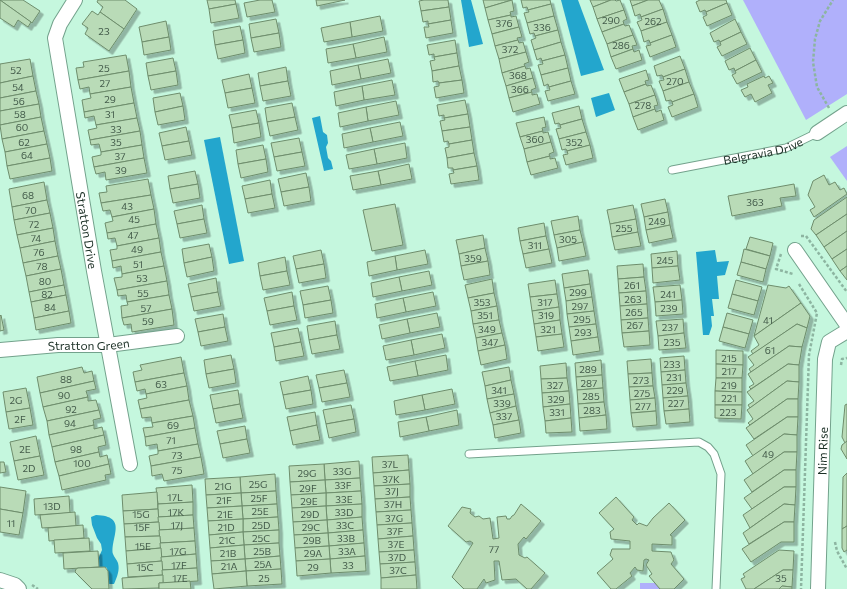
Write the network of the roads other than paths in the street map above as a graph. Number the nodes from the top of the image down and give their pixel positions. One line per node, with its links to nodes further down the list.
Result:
1 (75, 0): 9 (street, Stratton Drive)
2 (847, 113): 3 (street, Belgravia Drive)
3 (817, 133): 4 (lane, Belgravia Drive)
4 (672, 170)
5 (789, 250): 6 (street)
6 (847, 325)
7 (847, 331): 14 (street, Nim Rise)
8 (177, 336): 9 (street, Stratton Green)
9 (108, 345): 10 (street, Stratton Green); 12 (street, Stratton Drive)
10 (0, 350)
11 (469, 454): 16 (lane)
12 (130, 464)
13 (0, 580): 15 (street)
14 (822, 587)
15 (19, 589)
16 (716, 589)

